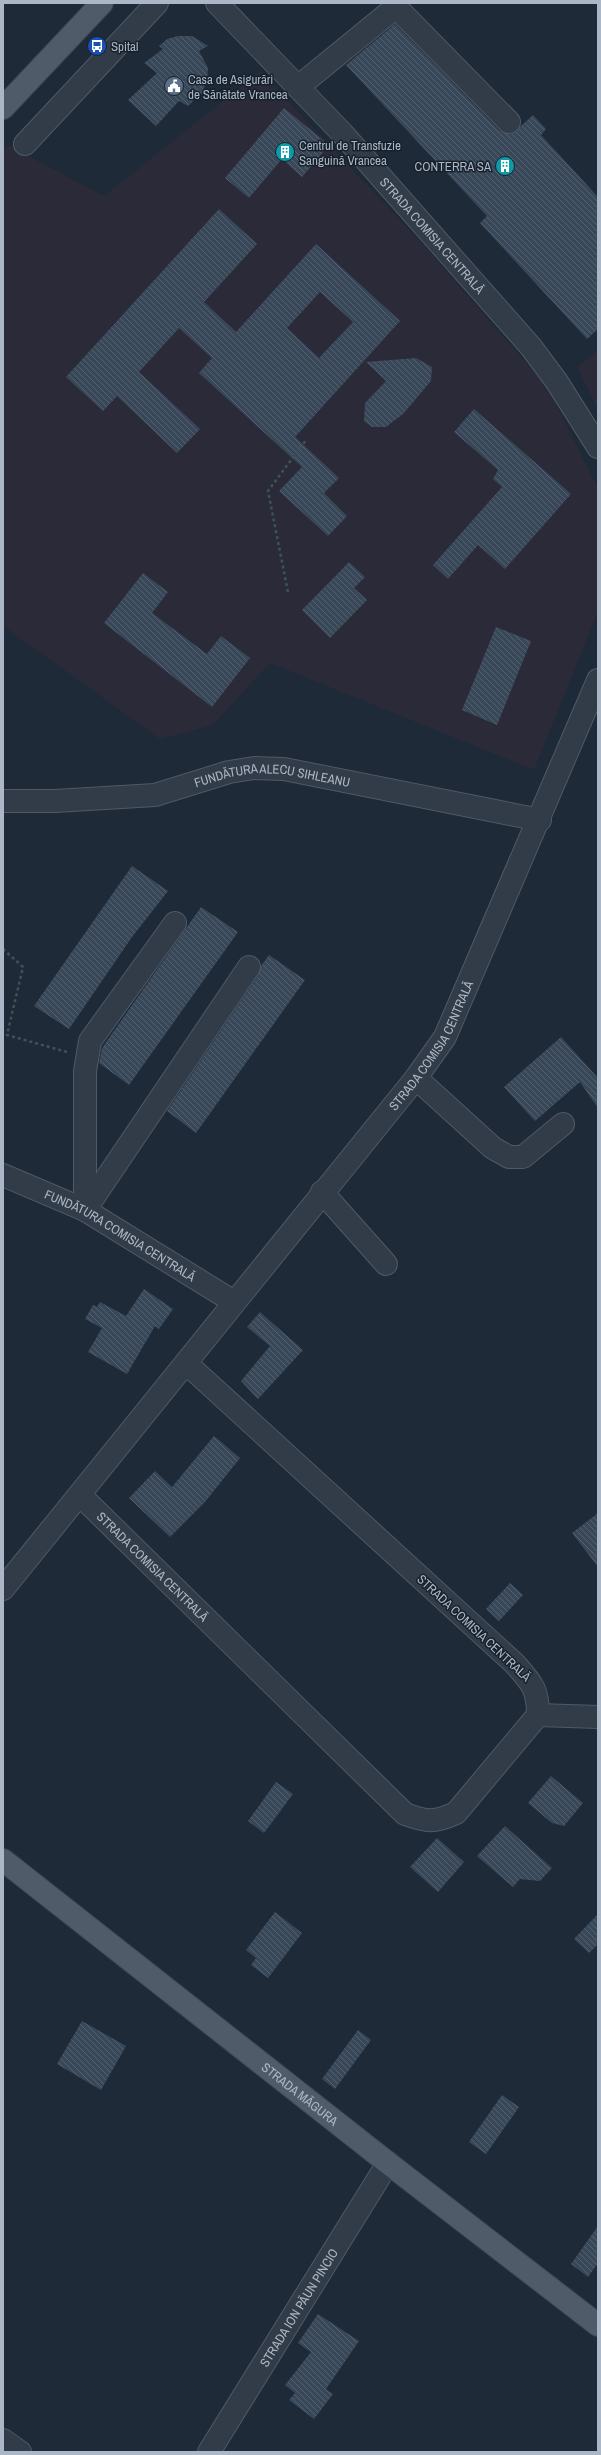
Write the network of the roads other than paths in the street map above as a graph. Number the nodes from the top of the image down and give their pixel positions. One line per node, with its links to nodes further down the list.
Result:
1 (102, 3): 5 (main road)
2 (157, 3): 7 (street)
3 (217, 3): 4 (street, STRADA COMISIA CENTRALĂ)
4 (298, 87): 6 (street); 8 (street, STRADA COMISIA CENTRALĂ)
5 (3, 108)
6 (508, 122)
7 (25, 144)
8 (598, 447)
9 (598, 680): 11 (street, STRADA COMISIA CENTRALĂ)
10 (3, 801): 11 (street, FUNDĂTURA ALECU SIHLEANU)
11 (540, 820): 14 (street, STRADA COMISIA CENTRALĂ)
12 (175, 923): 18 (street)
13 (249, 967): 18 (street)
14 (416, 1078): 15 (street); 17 (street, STRADA COMISIA CENTRALĂ)
15 (563, 1124)
16 (3, 1175): 18 (street, FUNDĂTURA COMISIA CENTRALĂ)
17 (322, 1192): 19 (street); 20 (street, STRADA COMISIA CENTRALĂ)
18 (84, 1210): 20 (street, FUNDĂTURA COMISIA CENTRALĂ)
19 (386, 1264)
20 (234, 1302): 21 (street, STRADA COMISIA CENTRALĂ)
21 (187, 1364): 22 (street, STRADA COMISIA CENTRALĂ); 24 (street, STRADA COMISIA CENTRALĂ)
22 (80, 1494): 23 (street, STRADA COMISIA CENTRALĂ); 24 (street, STRADA COMISIA CENTRALĂ)
23 (3, 1590)
24 (538, 1715): 25 (street)
25 (598, 1717)
26 (3, 1860): 27 (main road, STRADA MĂGURA)
27 (388, 2164): 28 (main road, STRADA MĂGURA); 31 (street, STRADA ION PĂUN PINCIO)
28 (598, 2325)
29 (3, 2440): 30 (street)
30 (20, 2452)
31 (209, 2452)

